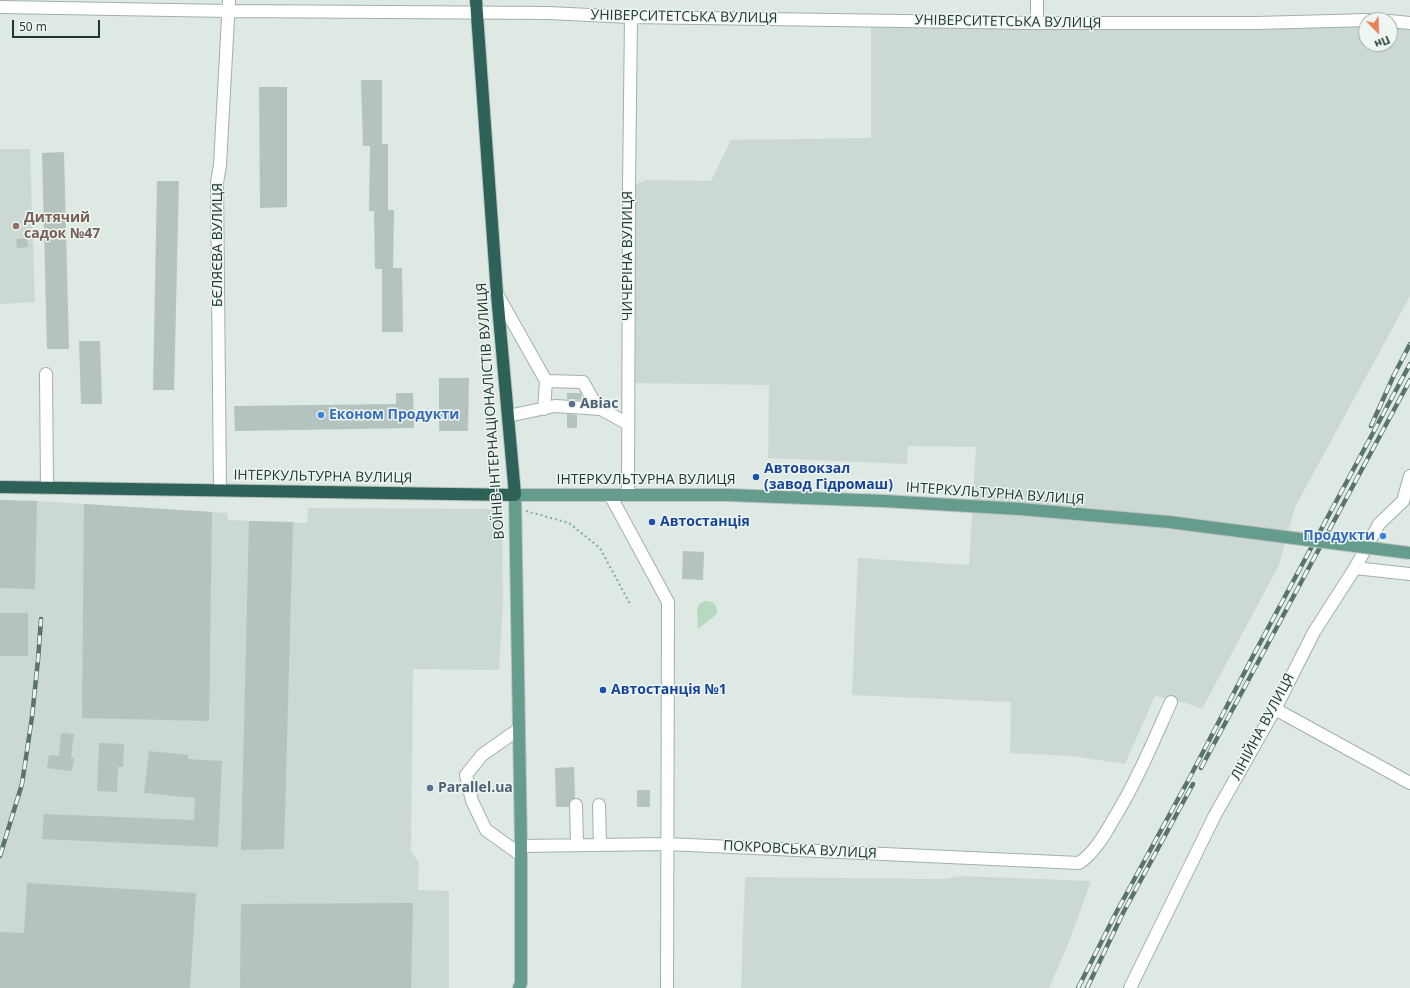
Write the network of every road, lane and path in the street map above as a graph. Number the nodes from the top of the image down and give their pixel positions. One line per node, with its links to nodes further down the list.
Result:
1 (476, 0): 5 (highway, ВОЇНІВ-ІНТЕРНАЦІОНАЛІСТІВ ВУЛИЦЯ)
2 (1037, 0): 10 (street)
3 (229, 6): 4 (street, УНІВЕРСИТЕТСЬКА ВУЛИЦЯ); 5 (street, УНІВЕРСИТЕТСЬКА ВУЛИЦЯ); 21 (street, БЄЛЯЄВА ВУЛИЦЯ)
4 (0, 7)
5 (478, 12): 6 (street, УНІВЕРСИТЕТСЬКА ВУЛИЦЯ); 11 (highway, ВОЇНІВ-ІНТЕРНАЦІОНАЛІСТІВ ВУЛИЦЯ)
6 (631, 17): 10 (street, УНІВЕРСИТЕТСЬКА ВУЛИЦЯ); 17 (street, ЧИЧЕРІНА ВУЛИЦЯ)
7 (1358, 20): 10 (street, УНІВЕРСИТЕТСЬКА ВУЛИЦЯ)
8 (1398, 21): 9 (street)
9 (1410, 22)
10 (1037, 23)
11 (497, 294): 13 (street); 16 (highway, ВОЇНІВ-ІНТЕРНАЦІОНАЛІСТІВ ВУЛИЦЯ)
12 (46, 374): 20 (street)
13 (546, 381): 14 (street); 15 (street)
14 (544, 409): 15 (street); 16 (street)
15 (598, 409): 17 (street)
16 (508, 416): 23 (highway, ВОЇНІВ-ІНТЕРНАЦІОНАЛІСТІВ ВУЛИЦЯ)
17 (628, 424): 22 (street, ЧИЧЕРІНА ВУЛИЦЯ)
18 (1410, 476): 27 (street, ЛІНІЙНА ВУЛИЦЯ)
19 (0, 488): 20 (highway, ІНТЕРКУЛЬТУРНА ВУЛИЦЯ)
20 (47, 488): 21 (highway, ІНТЕРКУЛЬТУРНА ВУЛИЦЯ)
21 (220, 490): 23 (highway, ІНТЕРКУЛЬТУРНА ВУЛИЦЯ)
22 (628, 494): 24 (main road, ІНТЕРКУЛЬТУРНА ВУЛИЦЯ); 26 (main road, ІНТЕРКУЛЬТУРНА ВУЛИЦЯ, bridge)
23 (515, 495): 24 (main road, ІНТЕРКУЛЬТУРНА ВУЛИЦЯ); 25 (main road, ВОЇНІВ-ІНТЕРНАЦІОНАЛІСТІВ ВУЛИЦЯ)
24 (610, 495): 36 (street)
25 (515, 508): 29 (path); 32 (main road, ВОЇНІВ-ІНТЕРНАЦІОНАЛІСТІВ ВУЛИЦЯ)
26 (1410, 553)
27 (1355, 568): 28 (street); 31 (street, ЛІНІЙНА ВУЛИЦЯ)
28 (1410, 574)
29 (630, 604)
30 (1171, 702): 36 (street, ПОКРОВСЬКА ВУЛИЦЯ)
31 (1275, 709): 33 (street); 42 (street, ЛІНІЙНА ВУЛИЦЯ)
32 (519, 729): 39 (main road, ВОЇНІВ-ІНТЕРНАЦІОНАЛІСТІВ ВУЛИЦЯ); 39 (street)
33 (1410, 783)
34 (599, 805): 38 (street)
35 (576, 806): 37 (street)
36 (666, 844): 38 (street, ПОКРОВСЬКА ВУЛИЦЯ); 41 (street)
37 (576, 845): 38 (street, ПОКРОВСЬКА ВУЛИЦЯ); 39 (street, ПОКРОВСЬКА ВУЛИЦЯ)
38 (600, 845)
39 (520, 850): 40 (main road, ВОЇНІВ-ІНТЕРНАЦІОНАЛІСТІВ ВУЛИЦЯ)
40 (519, 988)
41 (667, 988)
42 (1130, 988)

